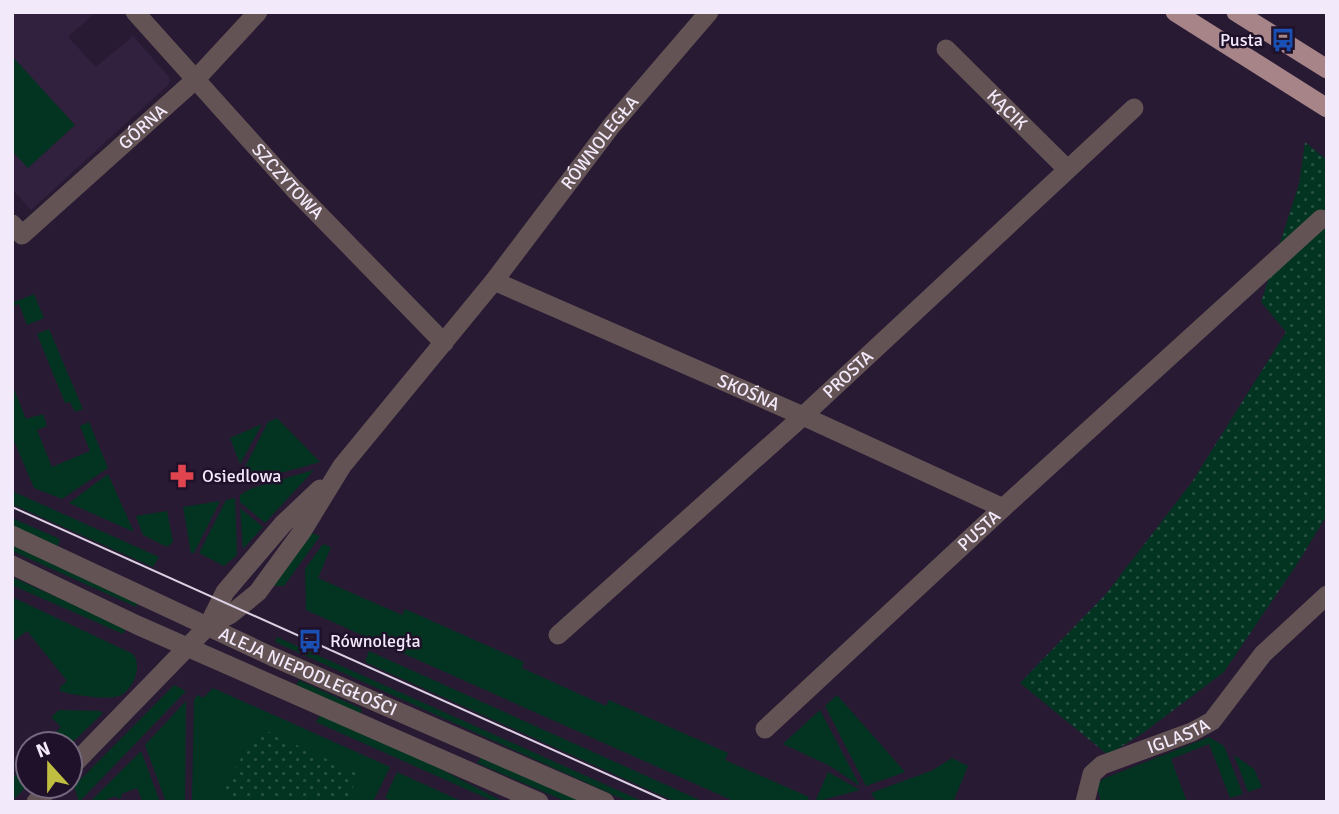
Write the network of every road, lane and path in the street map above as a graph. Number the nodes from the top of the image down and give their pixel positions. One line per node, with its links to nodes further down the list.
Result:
1 (135, 12): 8 (street, SZCZYTOWA)
2 (258, 12): 8 (street, GÓRNA)
3 (709, 12): 14 (street, RÓWNOLEGŁA)
4 (1175, 12): 10 (main road)
5 (1237, 12): 7 (main road)
6 (946, 49): 11 (street, KĄCIK)
7 (1327, 69)
8 (195, 80): 13 (street, GÓRNA); 15 (street, SZCZYTOWA)
9 (1135, 108): 11 (street, PROSTA)
10 (1327, 108)
11 (1067, 169): 16 (street, PROSTA)
12 (1321, 219): 17 (street, PUSTA)
13 (17, 230)
14 (494, 281): 15 (street, RÓWNOLEGŁA); 16 (street, SKOŚNA)
15 (444, 343): 21 (street, RÓWNOLEGŁA)
16 (803, 416): 17 (street, SKOŚNA); 22 (street, PROSTA)
17 (1003, 508): 24 (street, PUSTA)
18 (12, 535): 21 (street, ALEJA NIEPODLEGŁOŚCI)
19 (12, 565): 23 (street, ALEJA NIEPODLEGŁOŚCI)
20 (1327, 595): 28 (street, IGLASTA)
21 (208, 626): 23 (street, RÓWNOLEGŁA); 27 (street, ALEJA NIEPODLEGŁOŚCI)
22 (558, 635)
23 (188, 645): 25 (street, RÓWNOLEGŁA); 26 (street, ALEJA NIEPODLEGŁOŚCI)
24 (765, 729)
25 (84, 753)
26 (539, 802)
27 (605, 802)
28 (1086, 802)

